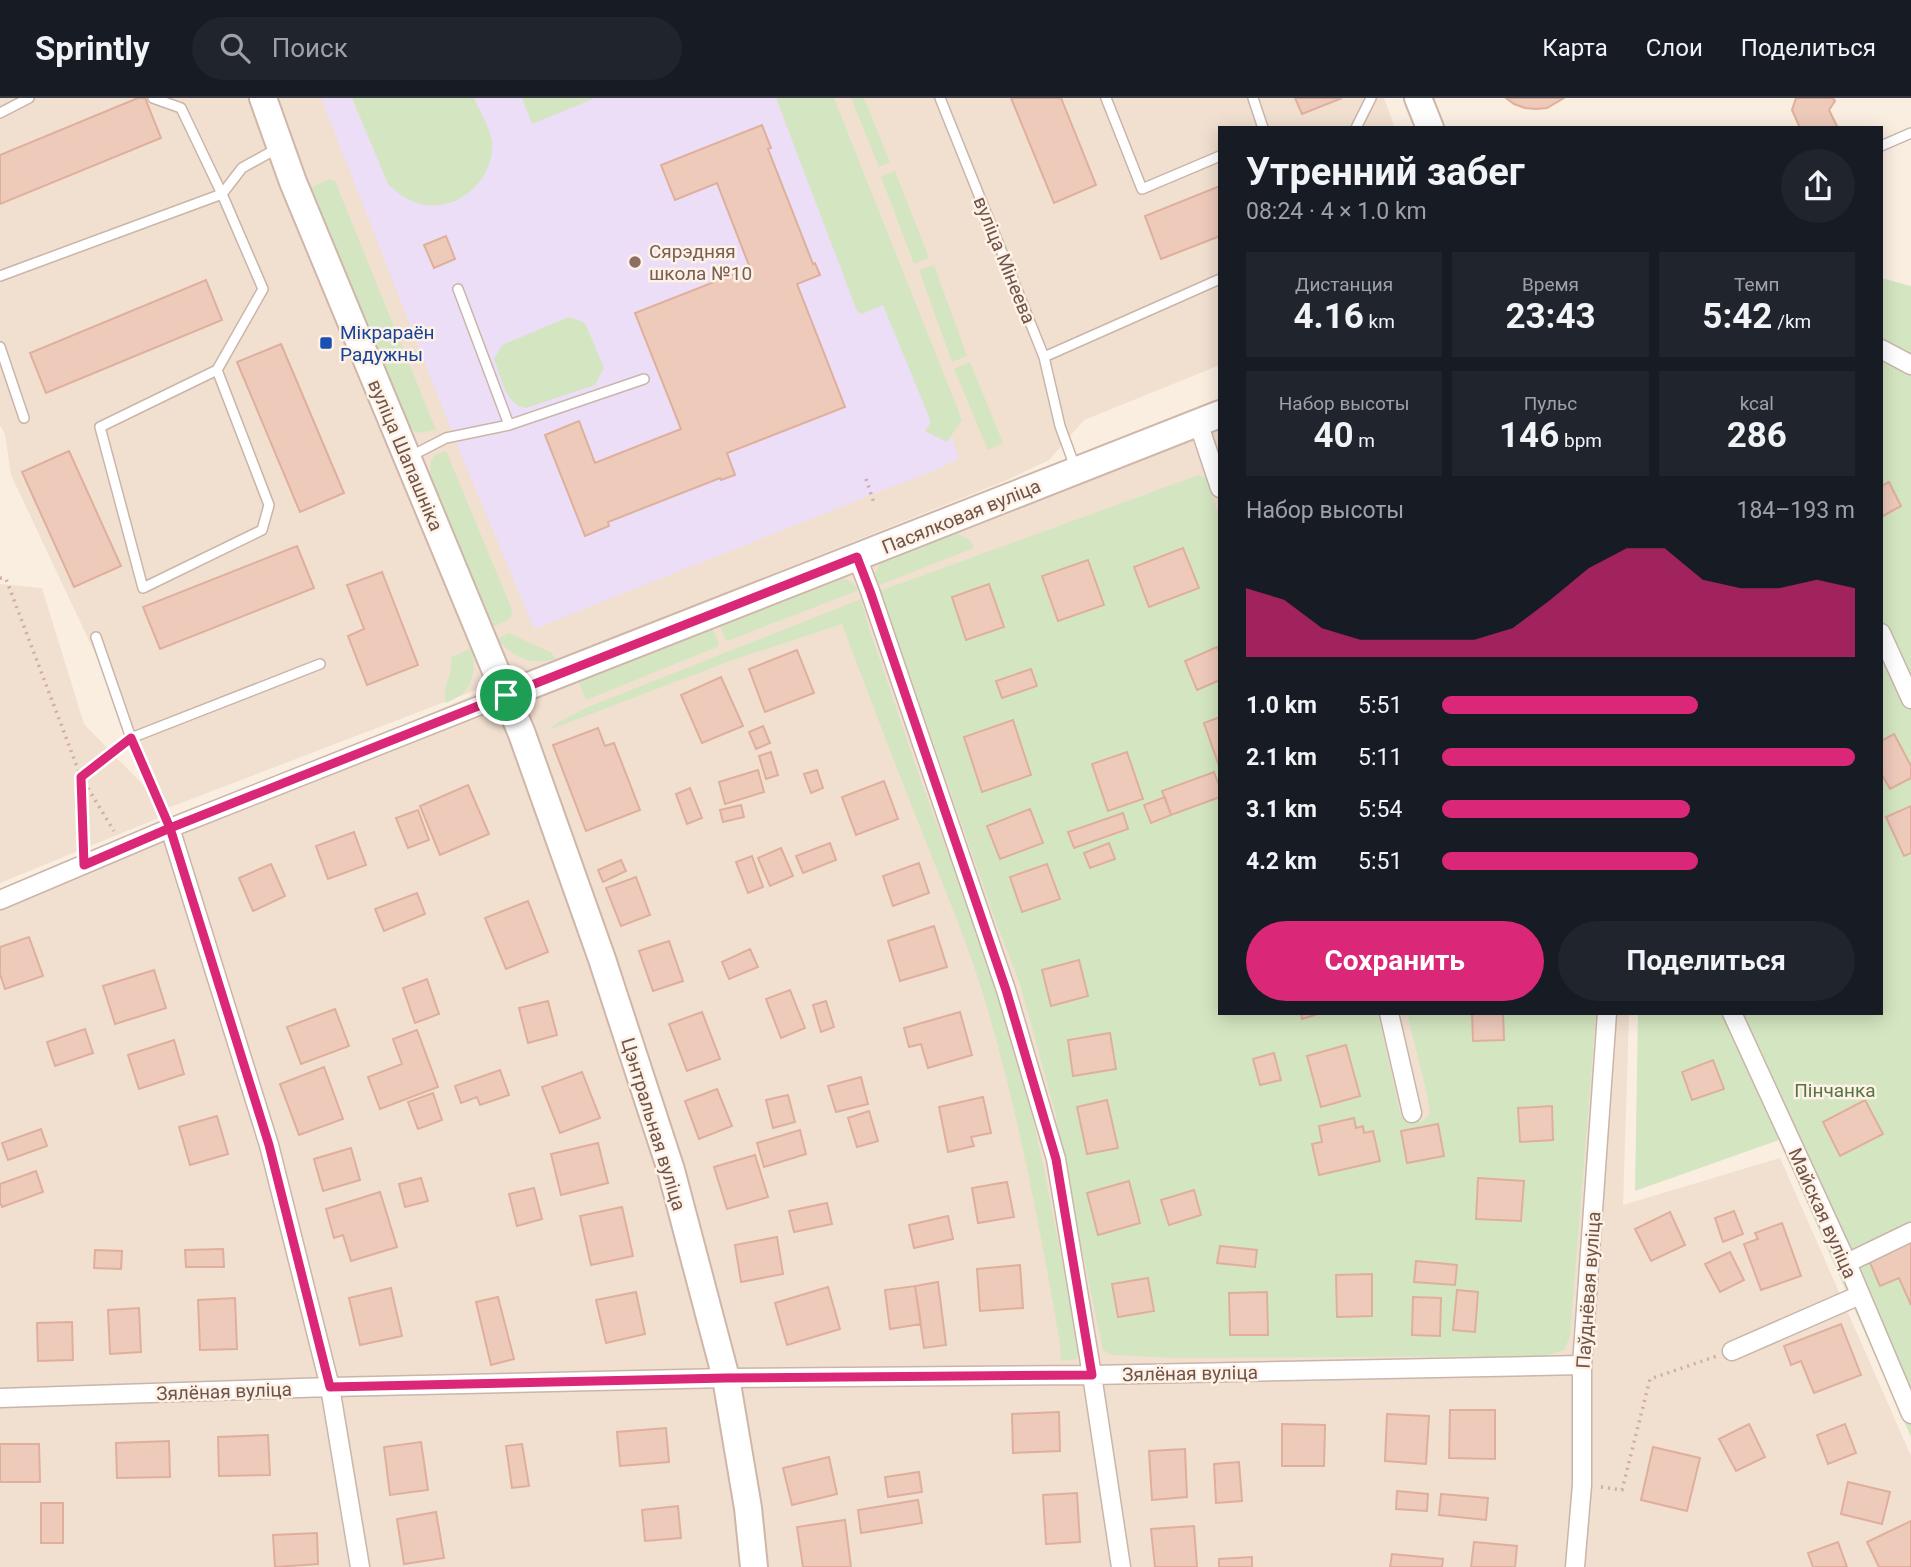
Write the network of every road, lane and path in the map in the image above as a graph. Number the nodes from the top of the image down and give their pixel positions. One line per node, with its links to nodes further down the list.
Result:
1 (29, 98): 9 (lane)
2 (153, 98): 17 (lane)
3 (262, 98): 15 (street, вуліца Шапашніка)
4 (940, 98): 23 (lane, вуліца Мінеева)
5 (1105, 98): 16 (lane)
6 (1253, 98): 10 (lane)
7 (1371, 98): 11 (lane)
8 (1418, 98): 12 (street)
9 (0, 113)
10 (1263, 126)
11 (1357, 126)
12 (1429, 126)
13 (1911, 133): 14 (lane)
14 (1883, 145)
15 (279, 147): 17 (lane); 30 (street, вуліца Шапашніка)
16 (1218, 157)
17 (222, 194): 18 (lane); 25 (lane)
18 (0, 276)
19 (1218, 280): 23 (lane)
20 (458, 289): 29 (lane)
21 (0, 347): 27 (lane)
22 (1883, 350): 24 (street)
23 (1044, 357): 31 (lane, вуліца Мінеева)
24 (1911, 365)
25 (217, 370): 25 (lane)
26 (644, 379): 29 (lane)
27 (24, 418)
28 (1209, 418): 31 (street, Пасялковая вуліца); 32 (street)
29 (509, 425): 30 (lane)
30 (407, 457): 40 (street, вуліца Шапашніка)
31 (1076, 470): 35 (street, Пасялковая вуліца)
32 (1218, 475)
33 (866, 479): 34 (path)
34 (874, 503)
35 (857, 557): 40 (street, Пасялковая вуліца); 57 (street)
36 (0, 578): 43 (path)
37 (96, 637): 42 (lane)
38 (1883, 637): 41 (street)
39 (320, 664): 42 (lane)
40 (506, 695): 44 (street, Пасялковая вуліца); 58 (street, Цэнтральная вуліца)
41 (1911, 699)
42 (131, 738): 43 (path); 44 (lane)
43 (81, 777): 45 (path); 46 (path)
44 (170, 828): 45 (street, Пасялковая вуліца); 59 (street)
45 (124, 848): 46 (street, Пасялковая вуліца)
46 (84, 865): 47 (street, Пасялковая вуліца)
47 (0, 900)
48 (1389, 1015): 51 (street)
49 (1607, 1015): 56 (street, Паўднёвая вуліца)
50 (1733, 1015): 53 (street, Майская вуліца)
51 (1412, 1112)
52 (1911, 1233): 53 (street)
53 (1847, 1263): 54 (street, Майская вуліца)
54 (1860, 1295): 55 (street); 61 (street, Майская вуліца)
55 (1732, 1351): 62 (path)
56 (1582, 1365): 57 (street, Зялёная вуліца); 62 (street, Паўднёвая вуліца)
57 (1092, 1375): 58 (street, Зялёная вуліца); 65 (street)
58 (726, 1378): 59 (street, Зялёная вуліца); 64 (street, Цэнтральная вуліца)
59 (330, 1387): 60 (street, Зялёная вуліца); 63 (street)
60 (0, 1398)
61 (1911, 1414)
62 (1581, 1485): 66 (street, Паўднёвая вуліца)
63 (360, 1567)
64 (754, 1567)
65 (1121, 1567)
66 (1575, 1567)

